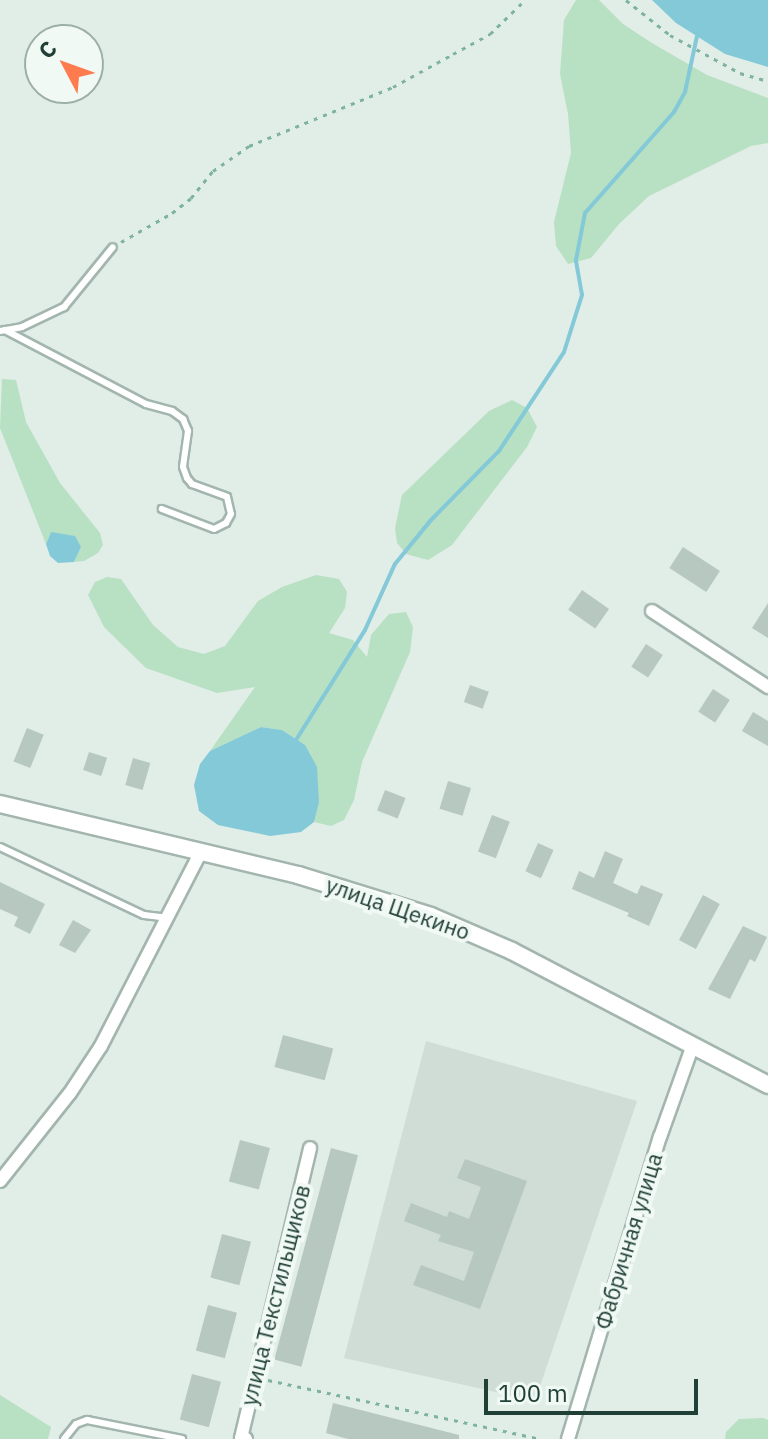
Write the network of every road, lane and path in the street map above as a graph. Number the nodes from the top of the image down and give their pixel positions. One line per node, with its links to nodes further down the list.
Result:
1 (525, 0): 4 (path)
2 (626, 0): 3 (path)
3 (768, 81)
4 (113, 247): 5 (lane)
5 (2, 331): 6 (lane)
6 (162, 509)
7 (652, 611): 8 (street)
8 (768, 687)
9 (0, 804): 11 (main road, улица Щекино)
10 (0, 847): 12 (lane)
11 (200, 853): 12 (street); 13 (main road, улица Щекино)
12 (167, 918): 16 (street)
13 (693, 1045): 14 (main road, улица Щекино); 22 (street, Фабричная улица)
14 (768, 1085)
15 (310, 1148): 20 (street, улица Текстильщиков)
16 (0, 1181)
17 (258, 1378): 21 (path)
18 (64, 1439): 19 (lane)
19 (182, 1439)
20 (246, 1439)
21 (542, 1439)
22 (568, 1439)

